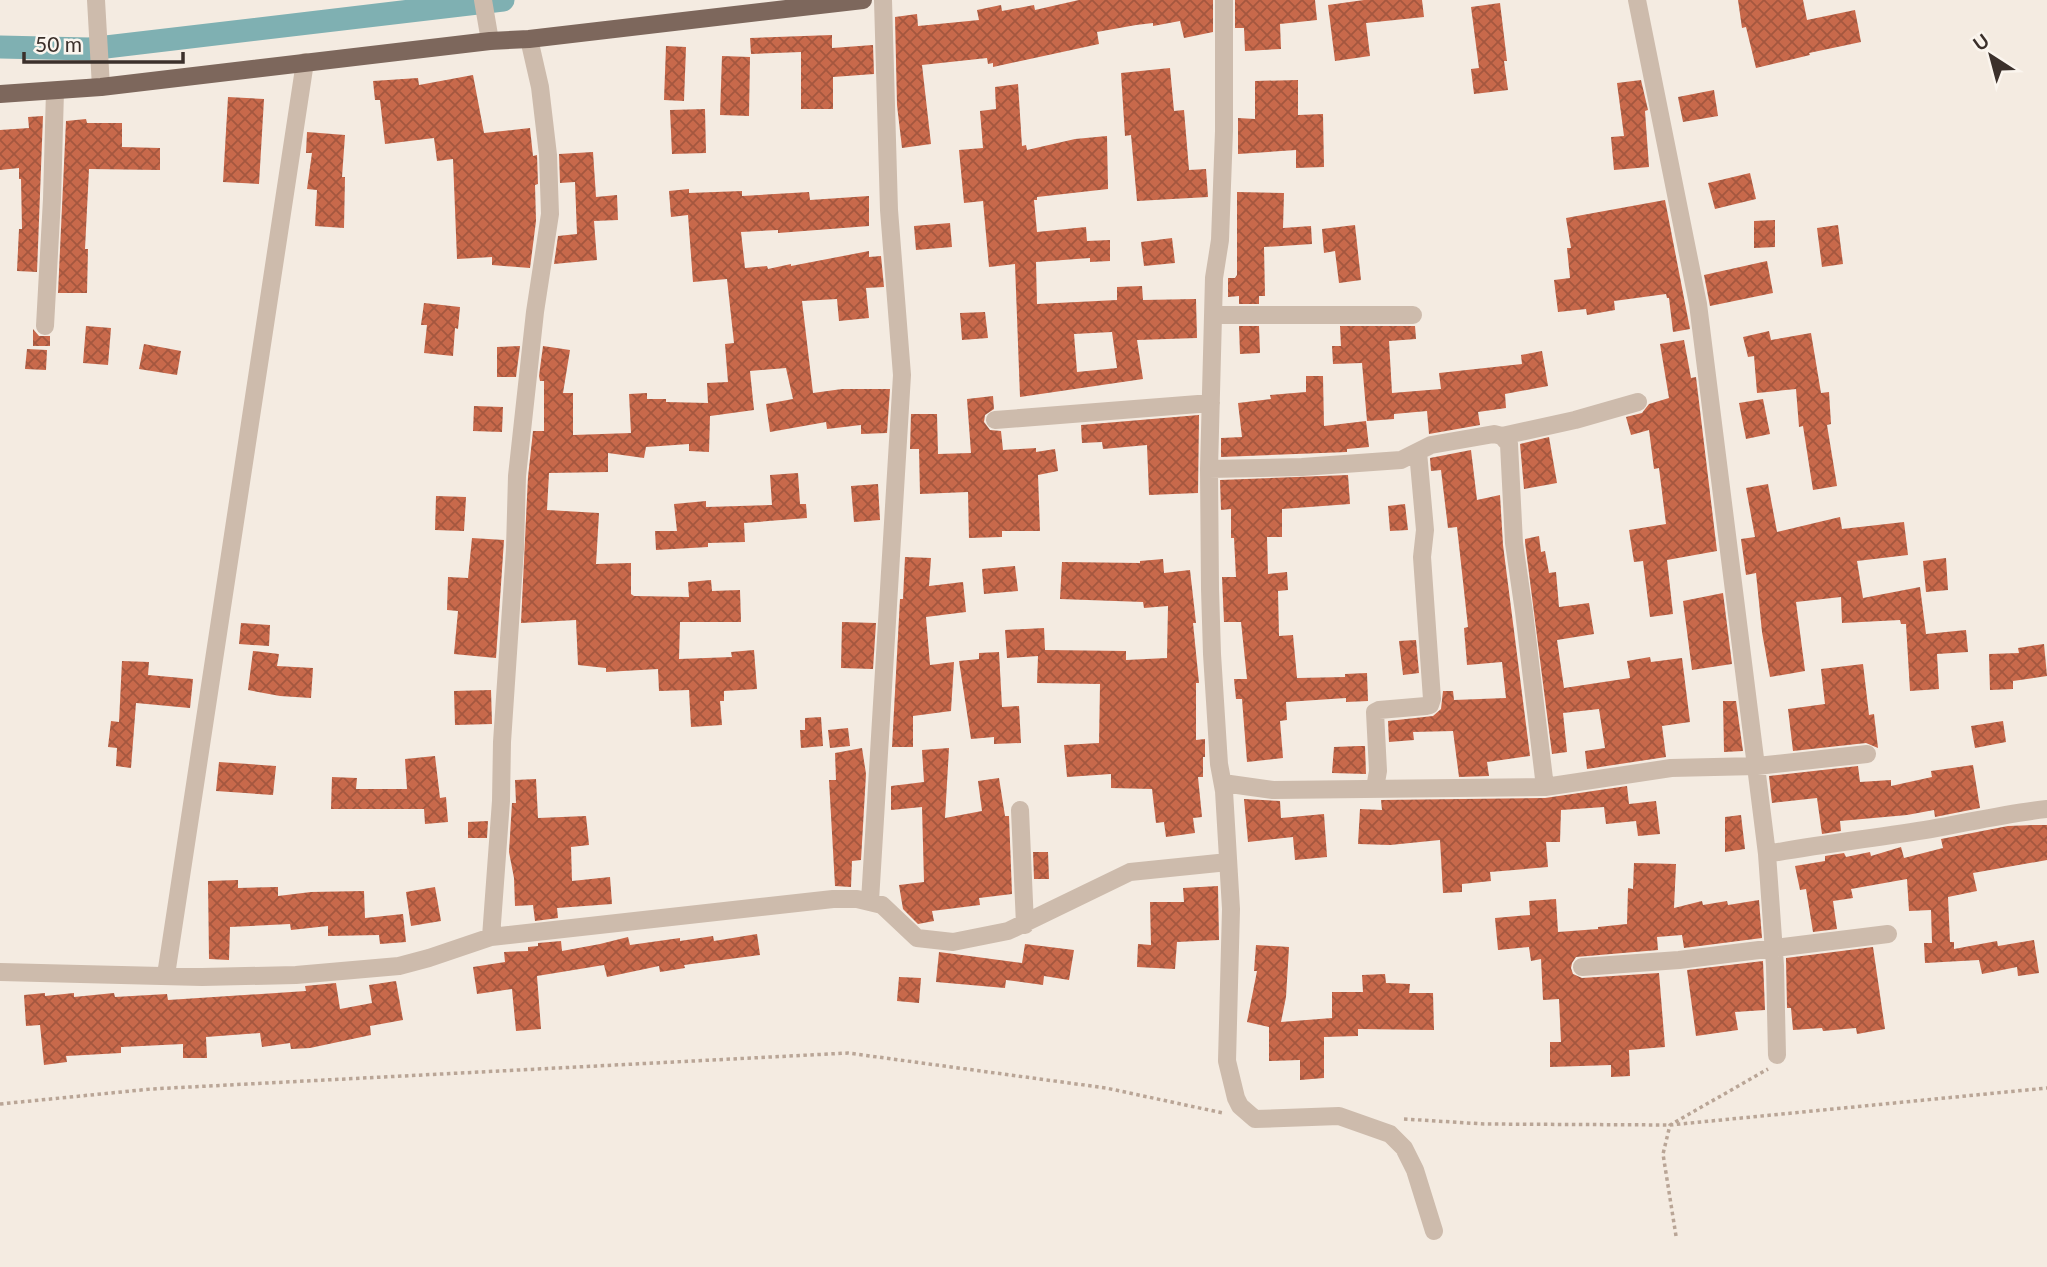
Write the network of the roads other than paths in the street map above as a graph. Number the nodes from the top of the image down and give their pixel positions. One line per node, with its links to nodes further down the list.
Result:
1 (483, 0): 8 (street)
2 (863, 0): 7 (main road)
3 (883, 0): 31 (street)
4 (1224, 0): 14 (street)
5 (1637, 0): 23 (street)
6 (97, 6): 10 (street)
7 (529, 39): 8 (main road); 34 (street)
8 (490, 41): 9 (main road)
9 (305, 62): 10 (main road); 38 (street)
10 (101, 78): 11 (main road)
11 (55, 92): 12 (main road); 15 (street)
12 (0, 94)
13 (1413, 315): 14 (street)
14 (1213, 316): 17 (street)
15 (45, 326)
16 (1638, 402): 19 (street)
17 (1211, 403): 18 (street); 21 (street)
18 (995, 420)
19 (1502, 436): 20 (street); 25 (street)
20 (1418, 452): 21 (street); 26 (street)
21 (1209, 469): 24 (street)
22 (1867, 754): 23 (street)
23 (1757, 766): 25 (street); 29 (street)
24 (1223, 783): 26 (street); 30 (street)
25 (1545, 787): 26 (street)
26 (1375, 788)
27 (2047, 809): 29 (street)
28 (1020, 810): 32 (street)
29 (1767, 854): 35 (street)
30 (1228, 862): 32 (street); 40 (street)
31 (870, 901): 32 (street); 34 (street)
32 (1025, 925)
33 (1888, 934): 35 (street)
34 (491, 937): 38 (street)
35 (1772, 949): 36 (street); 39 (street)
36 (1582, 967)
37 (0, 972): 38 (street)
38 (166, 975)
39 (1777, 1055)
40 (1434, 1231)

